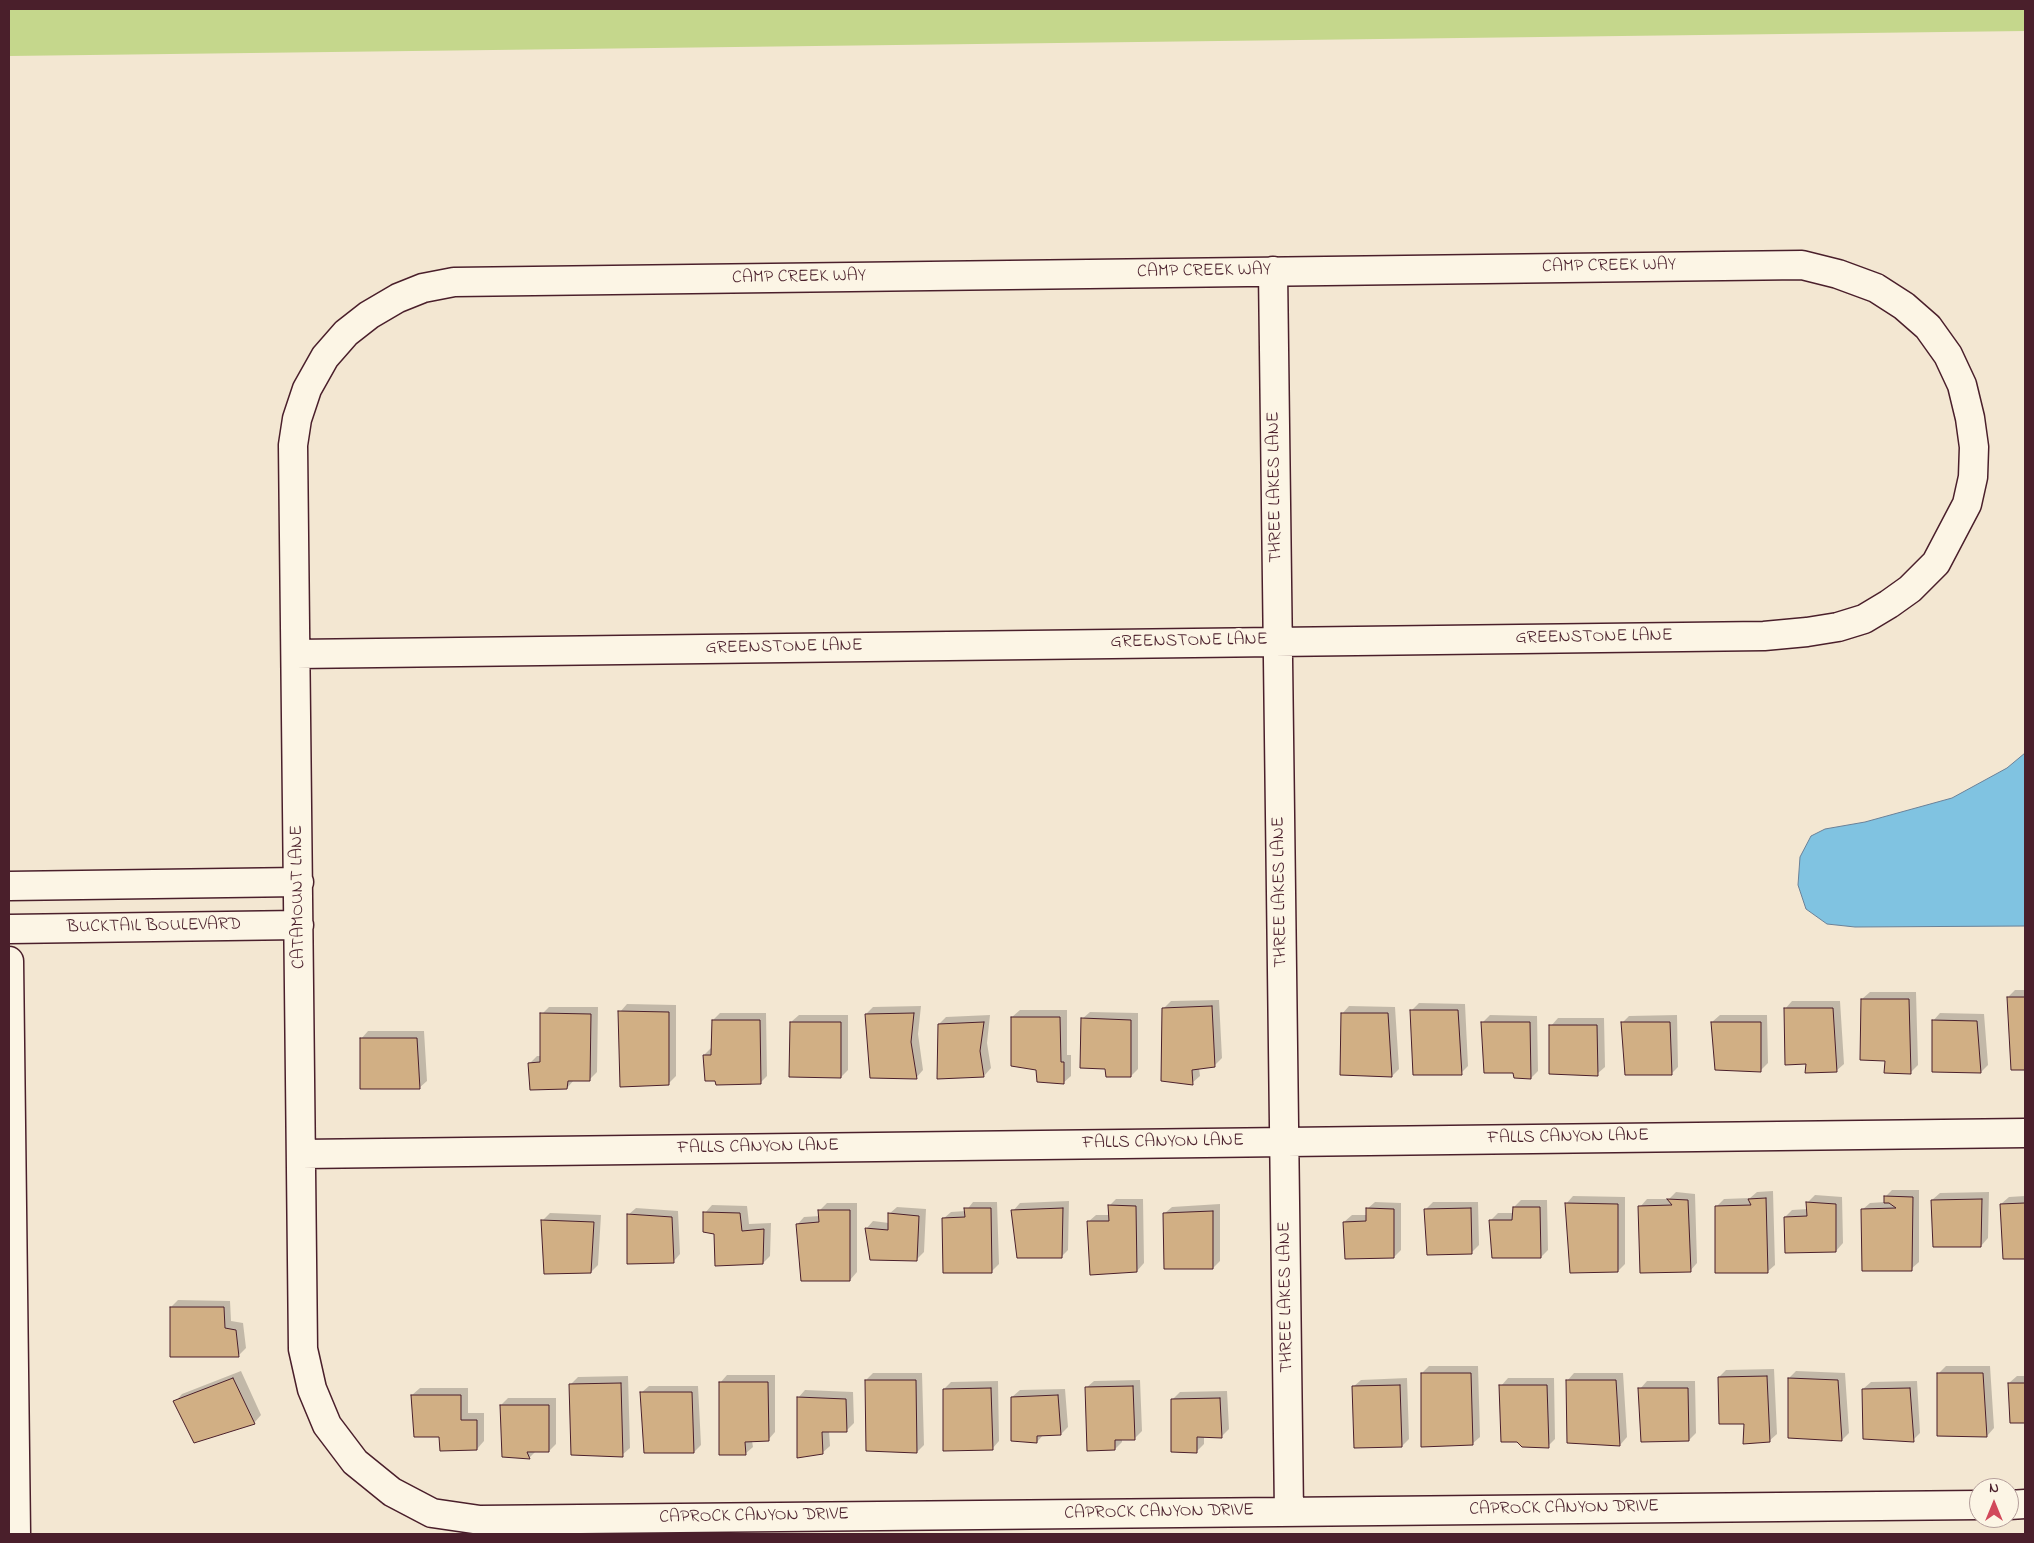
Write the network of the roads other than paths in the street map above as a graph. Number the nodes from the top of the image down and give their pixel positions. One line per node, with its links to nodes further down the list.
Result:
1 (1272, 271): 2 (street, CAMP CREEK WAY); 3 (street, CAMP CREEK WAY); 4 (street, THREE LAKES LANE)
2 (346, 333): 5 (street, CATAMOUNT LANE)
3 (1974, 447): 4 (street, GREENSTONE LANE)
4 (1278, 641): 5 (street, GREENSTONE LANE); 12 (street, THREE LAKES LANE)
5 (296, 654): 6 (street, CATAMOUNT LANE)
6 (299, 882): 7 (street); 8 (street, CATAMOUNT LANE)
7 (9, 886)
8 (300, 925): 9 (street, BUCKTAIL BOULEVARD); 13 (street, CATAMOUNT LANE)
9 (9, 929)
10 (9, 961): 17 (street)
11 (2025, 1133): 12 (street, FALLS CANYON LANE)
12 (1285, 1142): 13 (street, FALLS CANYON LANE); 16 (street, THREE LAKES LANE)
13 (302, 1154): 14 (street, CATAMOUNT LANE)
14 (355, 1462): 16 (street, CAPROCK CANYON DRIVE)
15 (1969, 1505): 16 (street, CAPROCK CANYON DRIVE)
16 (1290, 1512)
17 (16, 1534)

